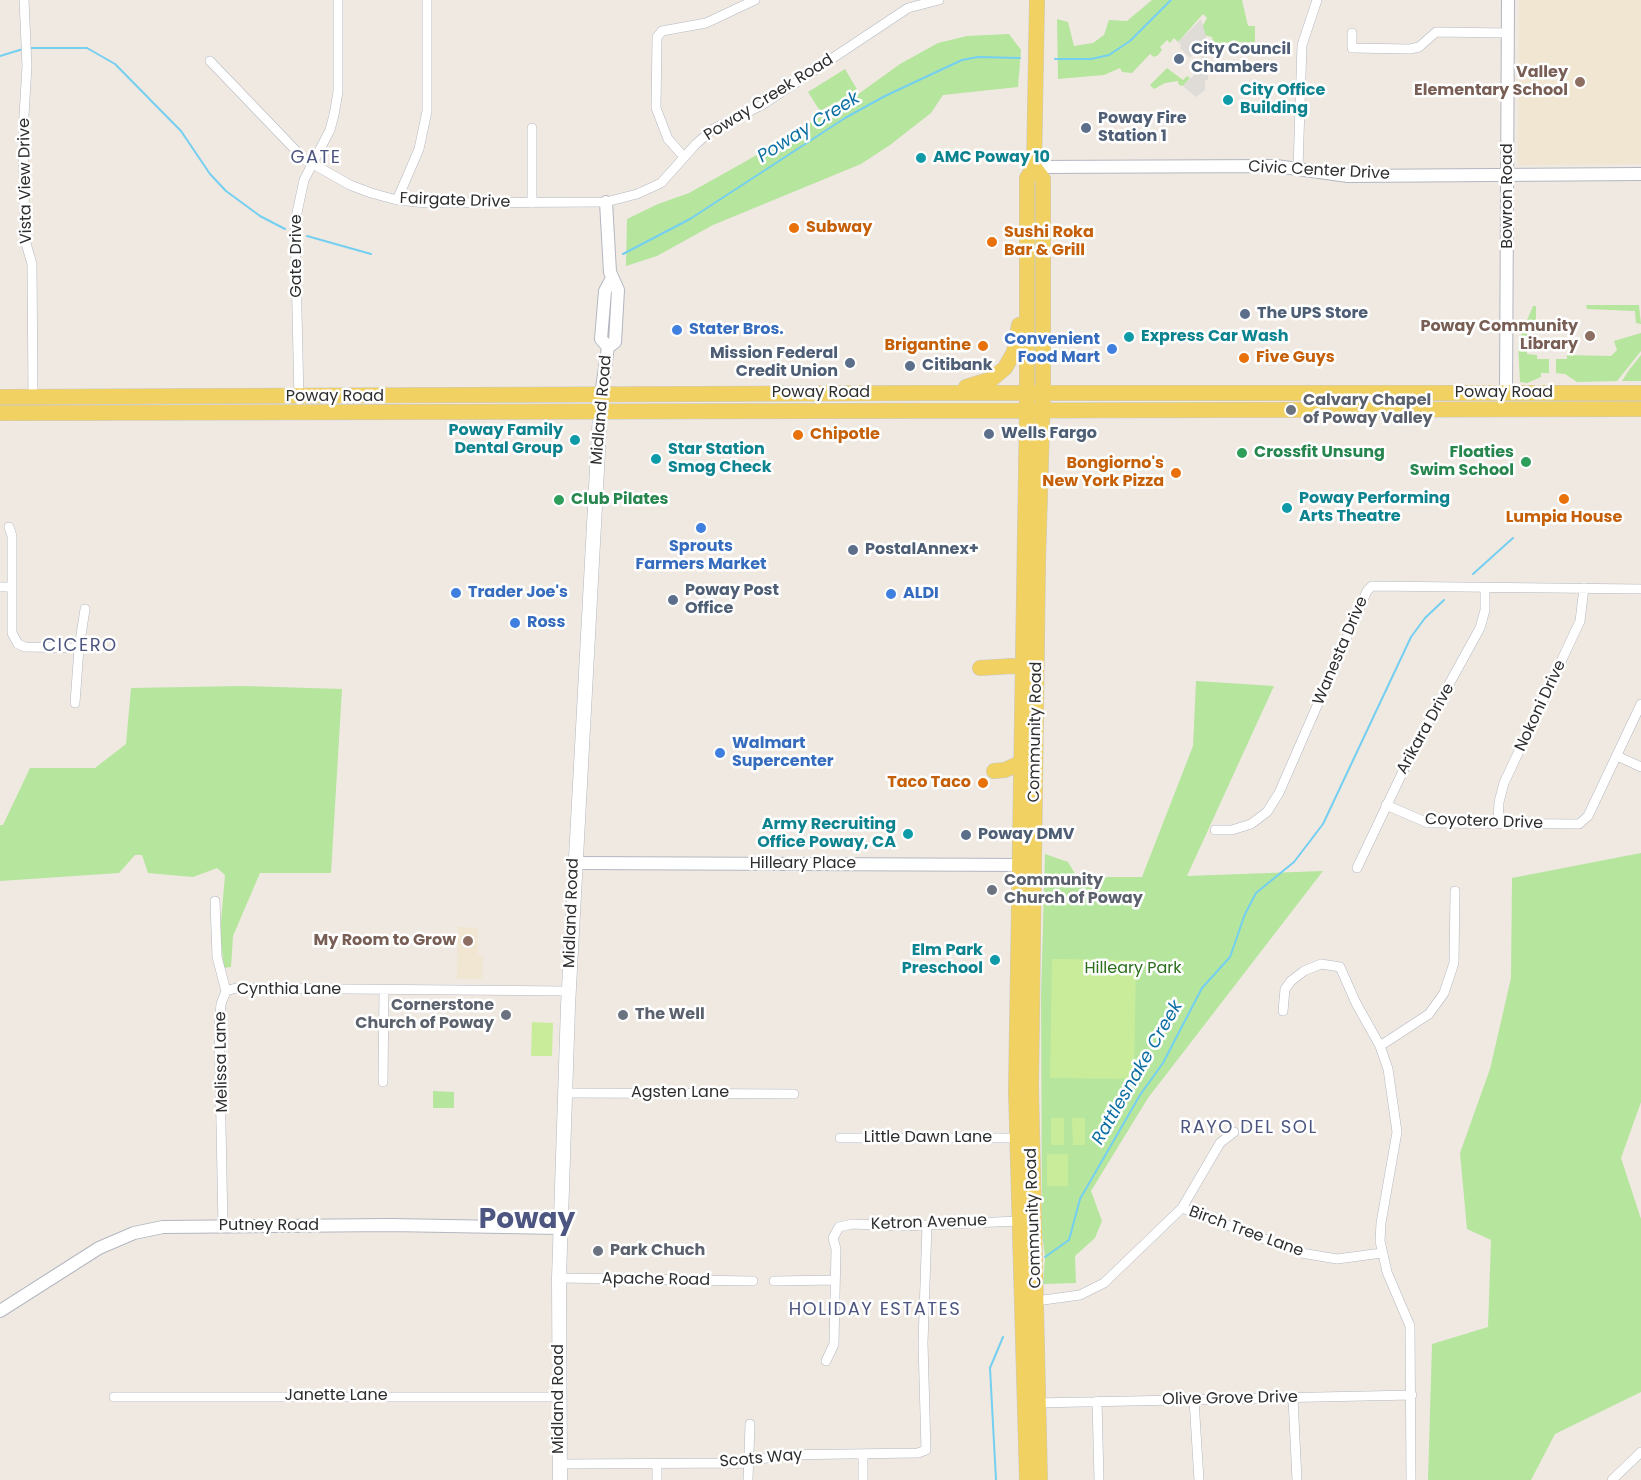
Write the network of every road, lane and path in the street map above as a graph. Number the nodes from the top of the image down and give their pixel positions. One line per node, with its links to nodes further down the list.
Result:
1 (24, 0): 37 (street, Vista View Drive)
2 (338, 0): 15 (street, Gate Drive)
3 (427, 0): 20 (street)
4 (755, 0): 14 (street)
5 (939, 0): 9 (street, Poway Creek Road)
6 (1037, 0): 16 (main road, Community Road)
7 (1317, 0): 17 (street)
8 (1508, 0): 11 (street, Bowron Road)
9 (906, 4): 14 (street, Poway Creek Road)
10 (1352, 33): 11 (street)
11 (1508, 33): 19 (street, Bowron Road)
12 (210, 61): 15 (street, Fairgate Drive)
13 (532, 128): 22 (street)
14 (684, 157): 21 (street, Poway Creek Road)
15 (313, 165): 20 (street, Fairgate Drive); 42 (street, Gate Drive)
16 (1034, 167): 17 (street, Civic Center Drive); 23 (main road, Community Road); 25 (main road, Community Road)
17 (1298, 168): 19 (street, Civic Center Drive)
18 (1641, 174): 19 (street, Civic Center Drive)
19 (1508, 176): 32 (street, Bowron Road)
20 (397, 200): 22 (street, Fairgate Drive)
21 (606, 202): 22 (street, Fairgate Drive); 41 (street, Midland Road)
22 (532, 203)
23 (1026, 223): 24 (main road, Community Road); 25 (main road)
24 (1026, 248): 28 (main road); 29 (main road, Community Road)
25 (1043, 269): 30 (main road, Community Road)
26 (824, 393): 27 (main road, Poway Road); 41 (main road, Poway Road); 52 (main road)
27 (906, 393): 28 (main road, Poway Road); 48 (main road)
28 (925, 393): 29 (main road, Poway Road)
29 (1027, 393): 30 (main road, Poway Road); 49 (main road, Community Road)
30 (1043, 393): 35 (main road, Poway Road); 50 (main road, Community Road)
31 (1477, 393): 32 (main road, Poway Road); 38 (main road, Poway Road); 44 (main road)
32 (1506, 393): 33 (main road, Poway Road); 45 (main road)
33 (1625, 393): 34 (main road, Poway Road); 46 (main road)
34 (1641, 393)
35 (1247, 394): 38 (main road, Poway Road); 51 (main road)
36 (0, 397): 37 (main road, Poway Road)
37 (33, 397): 39 (main road); 43 (main road, Poway Road)
38 (1326, 401): 44 (main road, Poway Road); 51 (main road, Poway Road)
39 (0, 403)
40 (479, 403): 41 (main road, Poway Road); 41 (main road, Poway Road); 42 (main road, Poway Road); 42 (main road, Poway Road)
41 (600, 403): 52 (main road, Poway Road); 77 (main road, Midland Road)
42 (299, 404): 43 (main road, Poway Road); 43 (main road, Poway Road)
43 (135, 405): 53 (main road, Poway Road)
44 (1432, 409): 45 (main road, Poway Road)
45 (1452, 409): 46 (main road, Poway Road)
46 (1577, 409): 47 (main road, Poway Road)
47 (1641, 409)
48 (822, 410): 49 (main road, Poway Road); 52 (main road, Poway Road)
49 (1027, 410): 50 (main road, Poway Road); 55 (main road, Community Road)
50 (1043, 410): 51 (main road, Poway Road); 62 (main road, Community Road)
51 (1168, 410)
52 (745, 411)
53 (0, 412)
54 (9, 527): 58 (street)
55 (1023, 539): 56 (main road, Community Road); 62 (main road)
56 (1023, 585): 64 (main road); 66 (main road, Community Road)
57 (0, 587): 58 (street)
58 (12, 587): 65 (street)
59 (1485, 588): 60 (street, Wanesta Drive); 74 (street, Arikara Drive); 76 (street, Wanesta Drive)
60 (1584, 588): 61 (street, Wanesta Drive); 75 (street, Nokoni Drive)
61 (1641, 589)
62 (1038, 594): 64 (main road, Community Road)
63 (85, 609): 65 (street)
64 (1038, 642): 71 (main road, Community Road)
65 (78, 648): 68 (street)
66 (1021, 666): 67 (main road, Community Road); 67 (main road); 71 (main road)
67 (1021, 684): 71 (main road, Community Road)
68 (75, 703)
69 (1641, 704): 70 (street)
70 (1617, 756): 72 (street); 75 (street, Coyotero Drive)
71 (1028, 764): 73 (main road); 78 (main road, Community Road)
72 (1641, 767)
73 (994, 771)
74 (1386, 805): 75 (street, Coyotero Drive); 79 (street, Arikara Drive)
75 (1498, 823)
76 (1215, 831)
77 (574, 863): 78 (street, Hilleary Place); 84 (main road, Midland Road)
78 (1026, 865): 92 (main road, Community Road); 92 (main road, Community Road)
79 (1357, 868)
80 (1455, 891): 86 (street)
81 (215, 901): 83 (street, Melissa Lane)
82 (384, 990): 83 (street, Cynthia Lane); 84 (street, Cynthia Lane); 87 (street)
83 (226, 991): 96 (street, Melissa Lane)
84 (568, 991): 88 (main road, Midland Road)
85 (1283, 1011): 86 (street)
86 (1380, 1046): 98 (street)
87 (383, 1082)
88 (566, 1093): 89 (street, Agsten Lane); 97 (main road, Midland Road)
89 (794, 1094)
90 (1234, 1132): 93 (street)
91 (840, 1138): 92 (street, Little Dawn Lane)
92 (1024, 1138): 94 (main road, Community Road); 100 (main road, Community Road)
93 (1182, 1208): 98 (street, Birch Tree Lane); 105 (street)
94 (1019, 1221): 95 (street, Ketron Avenue); 99 (main road, Community Road); 100 (main road)
95 (927, 1225): 102 (street, Ketron Avenue); 117 (street, Scots Way)
96 (224, 1226): 97 (street, Putney Road); 106 (street, Putney Road)
97 (561, 1228): 101 (main road, Midland Road)
98 (1382, 1253): 108 (street)
99 (1020, 1254): 105 (main road); 114 (main road, Community Road)
100 (1035, 1269): 105 (main road, Community Road)
101 (559, 1278): 103 (street, Apache Road); 110 (main road, Midland Road)
102 (835, 1280): 104 (street); 107 (street)
103 (753, 1281)
104 (774, 1281)
105 (1036, 1301): 114 (main road, Community Road)
106 (0, 1311)
107 (826, 1361)
108 (1412, 1395): 111 (street, Olive Grove Drive); 130 (street)
109 (114, 1397): 110 (street, Janette Lane)
110 (559, 1397): 119 (main road, Midland Road)
111 (1293, 1398): 112 (street, Olive Grove Drive); 129 (street)
112 (1194, 1400): 113 (street, Olive Grove Drive); 128 (street)
113 (1097, 1401): 114 (street, Olive Grove Drive); 127 (street)
114 (1032, 1403): 125 (main road, Community Road); 126 (main road, Community Road)
115 (750, 1424): 118 (street)
116 (1641, 1452): 131 (street)
117 (863, 1454): 118 (street, Scots Way); 124 (street)
118 (747, 1463): 120 (street, Scots Way); 123 (street)
119 (560, 1464): 120 (street, Scots Way); 121 (main road, Midland Road)
120 (657, 1464): 122 (street)
121 (560, 1480)
122 (657, 1480)
123 (748, 1480)
124 (864, 1480)
125 (1027, 1480)
126 (1040, 1480)
127 (1099, 1480)
128 (1199, 1480)
129 (1297, 1480)
130 (1411, 1480)
131 (1612, 1480)

